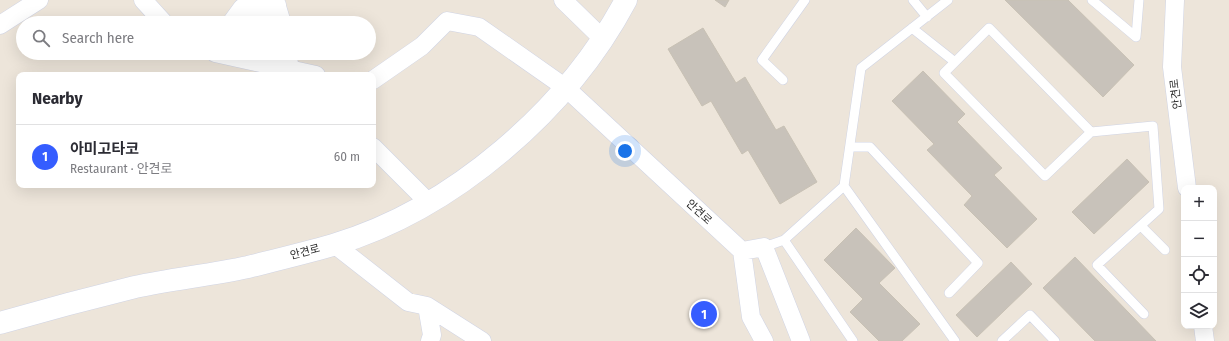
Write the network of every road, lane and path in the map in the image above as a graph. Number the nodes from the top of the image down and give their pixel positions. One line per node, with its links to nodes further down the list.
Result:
1 (39, 0): 16 (street)
2 (143, 0): 12 (street)
3 (563, 0): 18 (street)
4 (626, 0): 18 (main road, 안견로)
5 (805, 0): 24 (lane)
6 (913, 0): 15 (lane)
7 (948, 0): 15 (lane)
8 (1092, 0): 9 (lane)
9 (1139, 0)
10 (1175, 0): 29 (street, 안견로)
11 (276, 3): 13 (street); 14 (street)
12 (158, 16)
13 (236, 16)
14 (280, 16)
15 (927, 17): 17 (lane)
16 (0, 25)
17 (912, 28): 20 (lane); 27 (lane)
18 (604, 40): 25 (main road, 안견로)
19 (254, 60): 21 (street)
20 (955, 62): 26 (lane); 26 (lane)
21 (288, 66): 22 (street)
22 (307, 72)
23 (376, 78): 25 (street)
24 (784, 80)
25 (566, 88): 31 (main road, 안견로); 37 (street, 안견로)
26 (1091, 132): 32 (lane)
27 (850, 147): 30 (lane); 38 (lane)
28 (376, 150): 31 (street)
29 (1187, 185)
30 (844, 186): 33 (lane); 48 (lane)
31 (428, 202): 34 (main road, 안견로)
32 (1141, 226): 36 (lane); 40 (lane)
33 (784, 240): 35 (lane); 47 (lane)
34 (334, 244): 39 (street); 41 (main road, 안견로)
35 (764, 247): 37 (street); 46 (street)
36 (1165, 250)
37 (742, 252): 45 (street)
38 (949, 293)
39 (427, 306): 43 (street); 44 (street)
40 (1144, 314)
41 (0, 323)
42 (1203, 329): 51 (street)
43 (430, 341)
44 (482, 341)
45 (764, 341)
46 (801, 341)
47 (853, 341)
48 (954, 341)
49 (1002, 341): 50 (lane)
50 (1055, 341)
51 (1205, 341)

